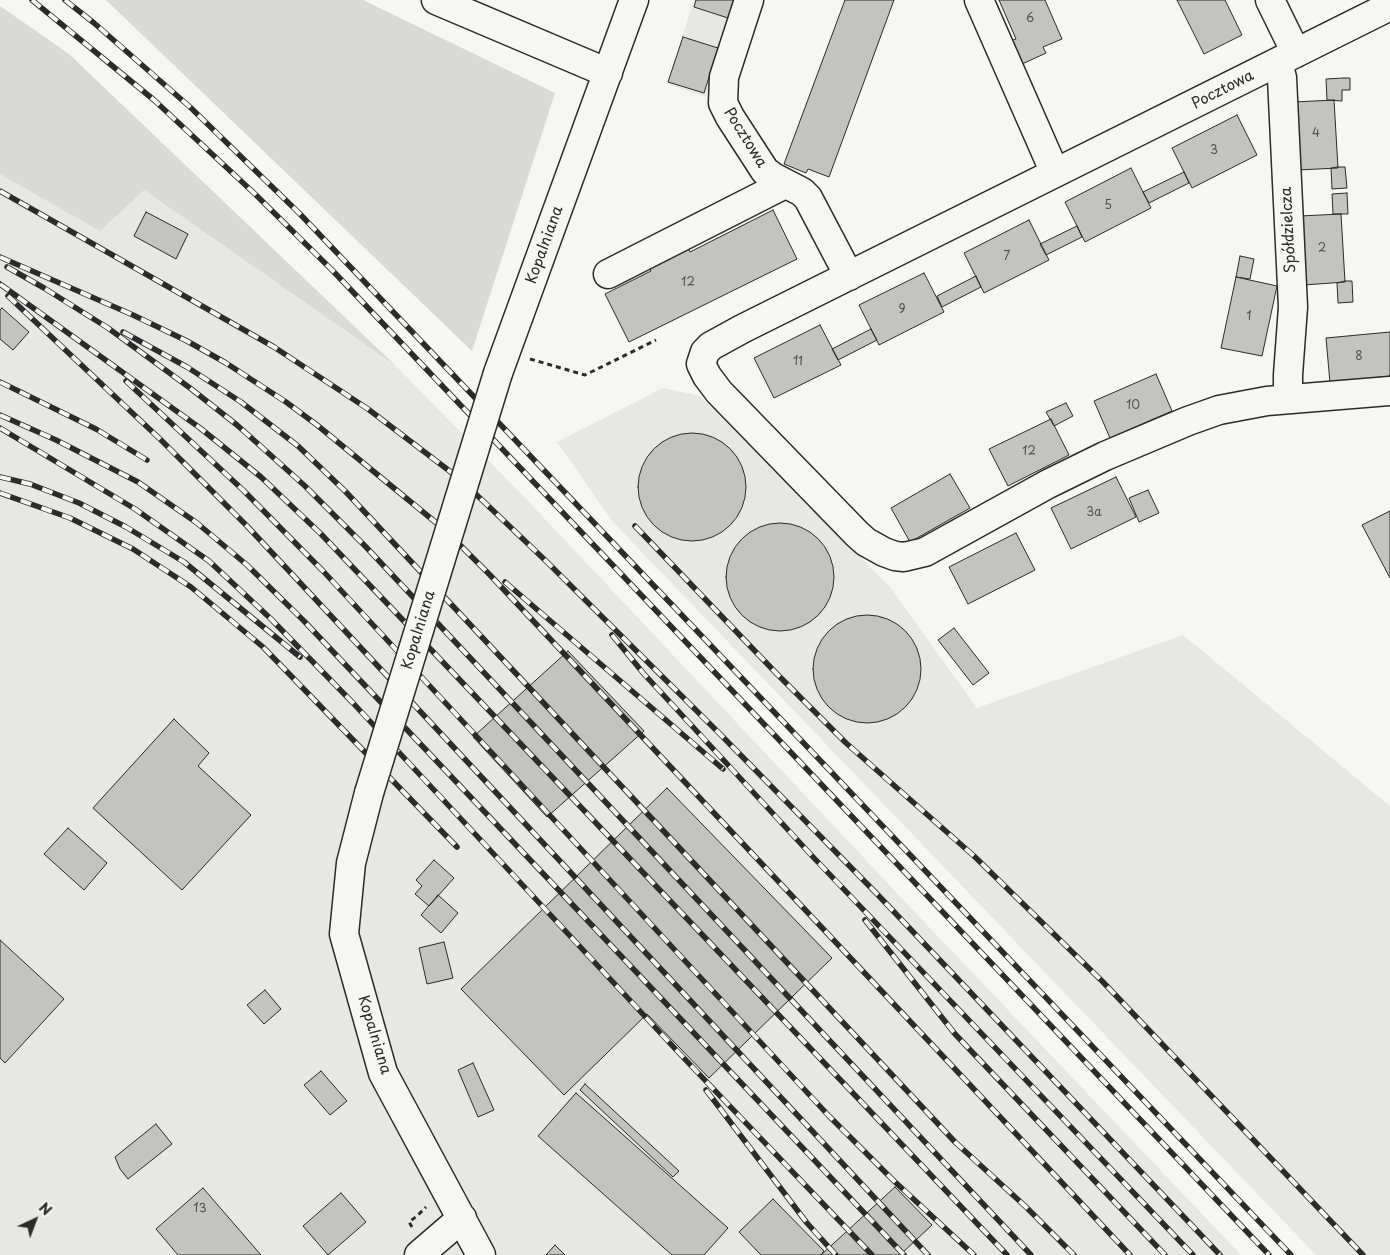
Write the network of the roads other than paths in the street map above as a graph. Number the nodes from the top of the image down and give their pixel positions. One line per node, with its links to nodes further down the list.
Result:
1 (436, 0): 8 (street)
2 (634, 0): 8 (street, Kopalniana)
3 (749, 0): 10 (street, Pocztowa)
4 (979, 0): 9 (street)
5 (1270, 0): 7 (street, Spółdzielcza)
6 (1390, 6): 7 (street, Pocztowa)
7 (1287, 58): 9 (street, Pocztowa); 14 (street, Spółdzielcza)
8 (608, 73): 15 (street, Kopalniana, bridge)
9 (1055, 173): 12 (street, Pocztowa)
10 (785, 184): 11 (street); 12 (street, Pocztowa)
11 (608, 274)
12 (849, 276): 14 (street, Pocztowa)
13 (1390, 391): 14 (street)
14 (1288, 399)
15 (462, 1218): 16 (street); 17 (street, Kopalniana)
16 (419, 1255)
17 (481, 1255)

